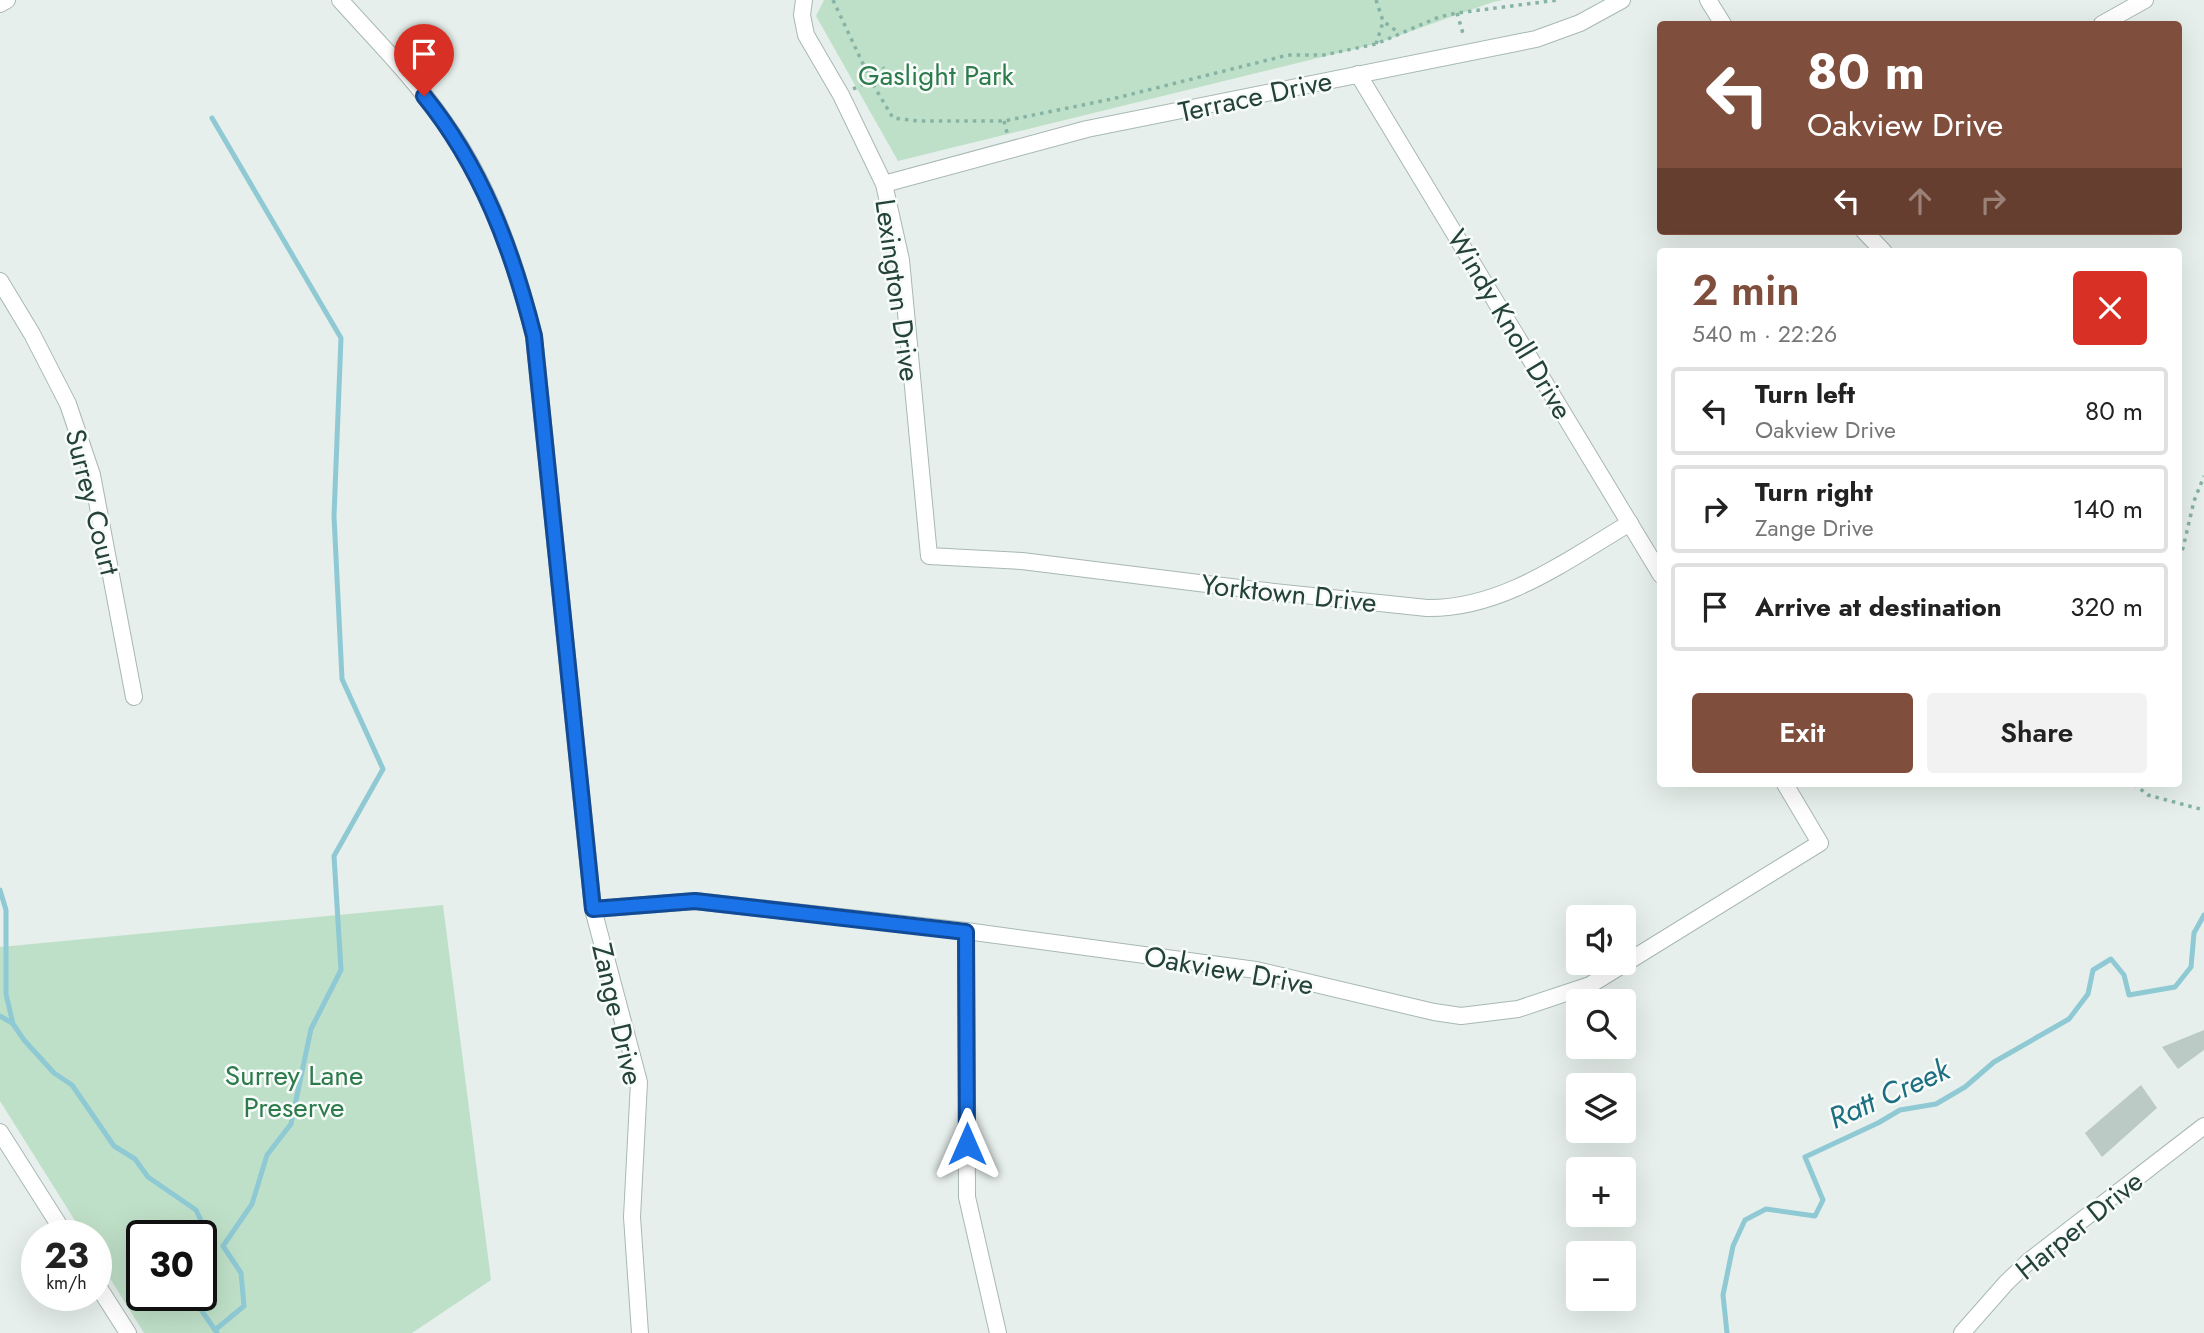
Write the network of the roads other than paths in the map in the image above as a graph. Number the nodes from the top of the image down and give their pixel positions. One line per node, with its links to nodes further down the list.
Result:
1 (7, 0): 7 (street)
2 (340, 0): 20 (street, Zange Drive)
3 (804, 0): 11 (street, Lexington Drive)
4 (1622, 0): 10 (street, Terrace Drive)
5 (1708, 0): 8 (street)
6 (2145, 0): 9 (street)
7 (0, 4)
8 (1721, 21)
9 (2107, 21)
10 (1358, 74): 11 (street, Terrace Drive); 15 (street, Windy Knoll Drive)
11 (884, 184): 16 (street, Lexington Drive)
12 (1868, 235): 13 (street)
13 (1880, 248)
14 (0, 281): 18 (street, Surrey Court)
15 (1630, 523): 16 (street, Yorktown Drive); 17 (street, Windy Knoll Drive)
16 (929, 556)
17 (1657, 568)
18 (134, 697)
19 (1787, 787): 21 (street, Oakview Drive)
20 (593, 909): 21 (street, Oakview Drive); 27 (street, Zange Drive)
21 (966, 932): 28 (street)
22 (2204, 1126): 29 (street, Harper Drive)
23 (0, 1132): 24 (street)
24 (56, 1220)
25 (112, 1308): 26 (street)
26 (128, 1333)
27 (640, 1333)
28 (998, 1333)
29 (1962, 1333)

